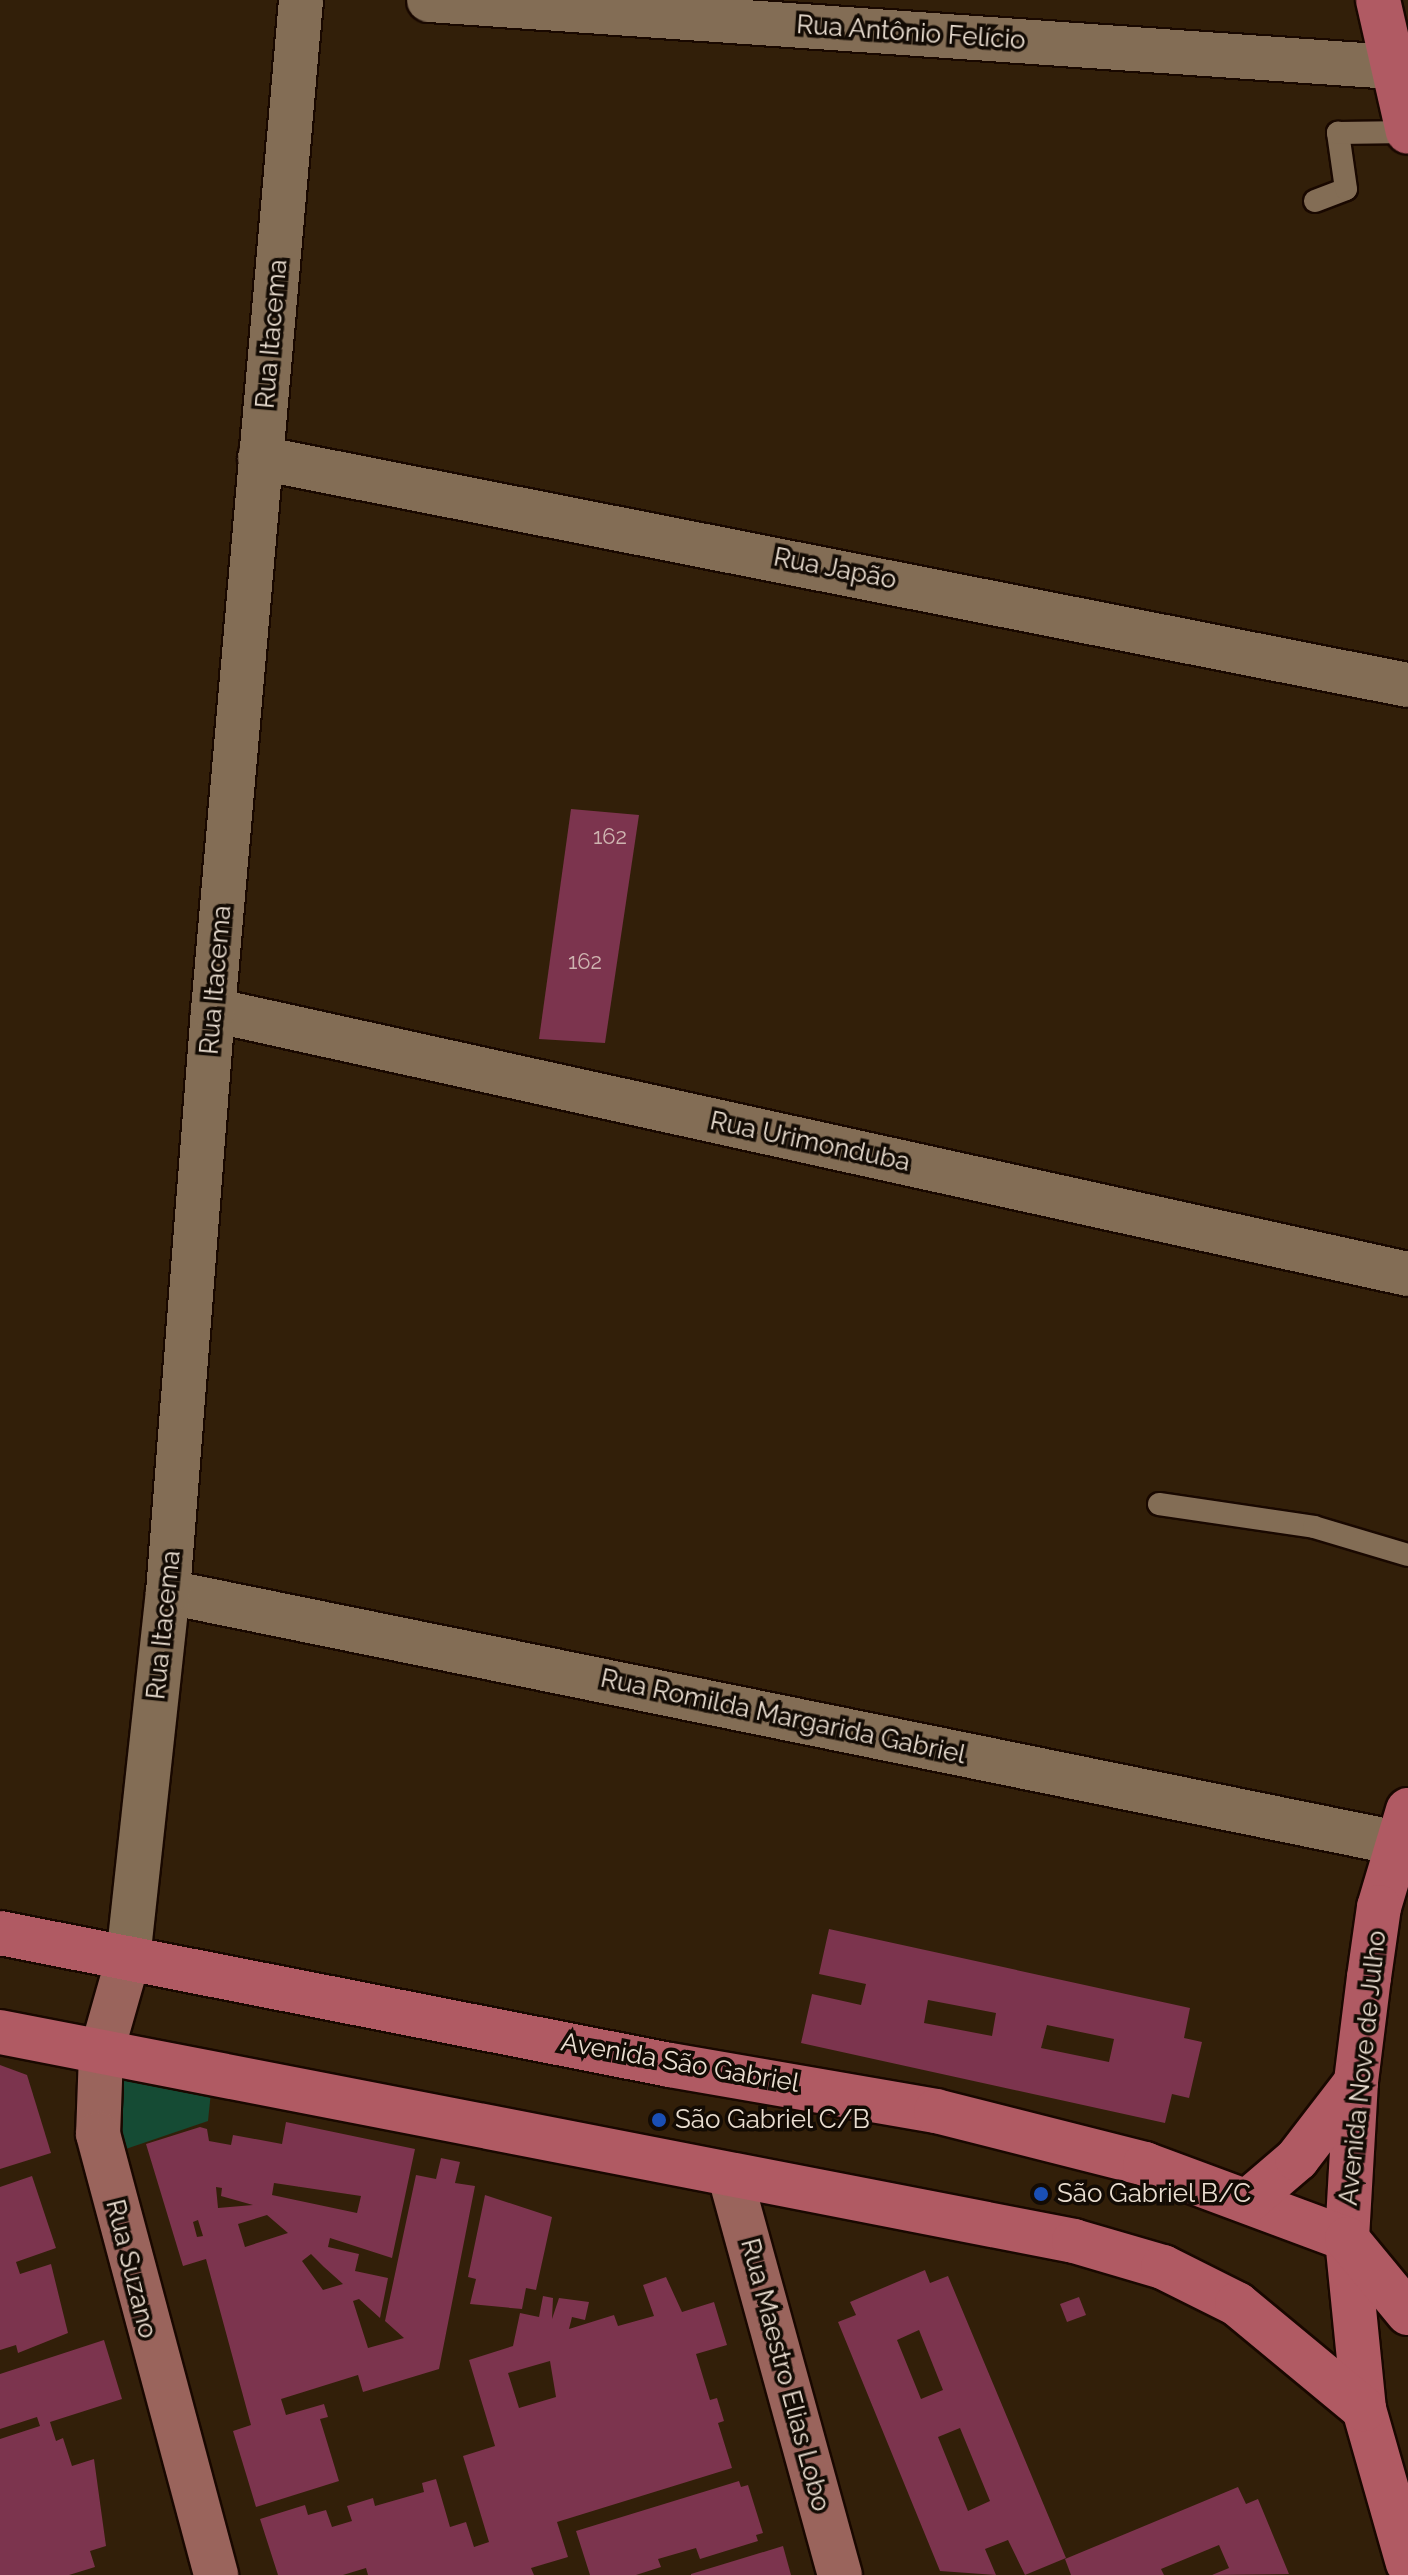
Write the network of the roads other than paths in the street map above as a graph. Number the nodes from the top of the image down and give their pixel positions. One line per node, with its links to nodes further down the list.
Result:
1 (301, 0): 7 (street, Rua Itacema)
2 (429, 0): 4 (street, Rua Antônio Felício)
3 (1378, 0): 4 (main road)
4 (1393, 67): 5 (main road)
5 (1408, 132): 6 (lane)
6 (1315, 201)
7 (260, 458): 8 (street, Rua Japão); 9 (street, Rua Itacema)
8 (1408, 685)
9 (213, 1010): 10 (street, Rua Urimonduba); 13 (street, Rua Itacema)
10 (1408, 1274)
11 (1159, 1504): 12 (lane)
12 (1408, 1555)
13 (168, 1592): 14 (street, Rua Romilda Margarida Gabriel); 16 (street, Rua Itacema)
14 (1403, 1826): 19 (main road, Avenida Nove de Julho)
15 (0, 1933): 16 (main road, Avenida São Gabriel)
16 (128, 1959): 18 (street, Rua Suzano); 21 (main road, Avenida São Gabriel)
17 (0, 2032): 18 (main road)
18 (101, 2054): 20 (main road); 26 (street, Rua Suzano)
19 (1356, 2082): 21 (main road); 22 (main road, Avenida Nove de Julho)
20 (730, 2176): 24 (main road); 27 (street, Rua Maestro Elias Lobo)
21 (1248, 2201): 22 (main road, Avenida São Gabriel)
22 (1347, 2239): 23 (main road, Avenida São Gabriel); 24 (main road, Avenida Nove de Julho)
23 (1408, 2313)
24 (1364, 2409): 25 (main road, Avenida Nove de Julho)
25 (1408, 2563)
26 (216, 2575)
27 (840, 2575)

